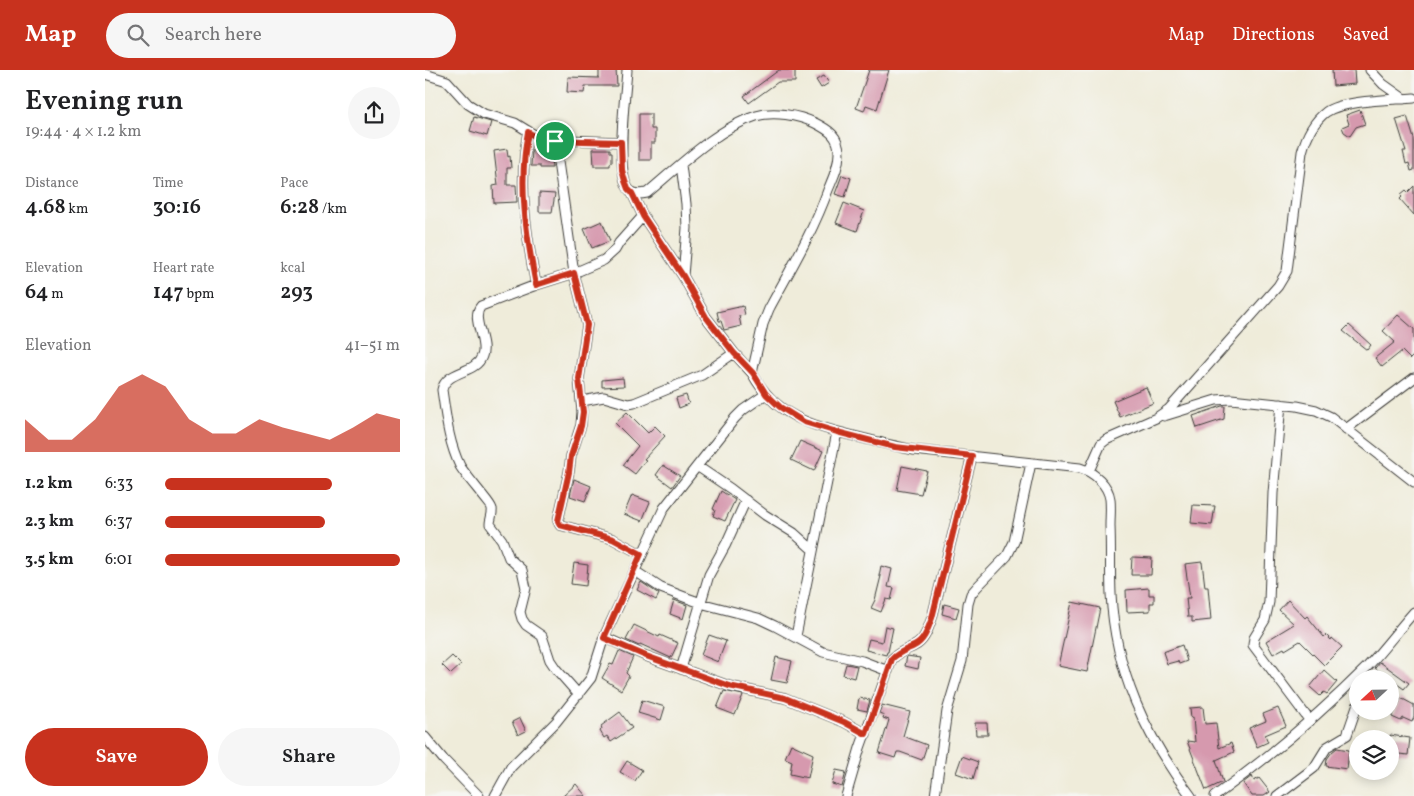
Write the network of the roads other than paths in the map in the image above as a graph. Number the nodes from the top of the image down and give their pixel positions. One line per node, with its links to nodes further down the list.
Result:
1 (627, 70): 8 (street)
2 (1370, 70): 5 (street)
3 (425, 74): 6 (street)
4 (1414, 98): 5 (street)
5 (1404, 99): 21 (street)
6 (528, 132): 7 (street); 14 (street)
7 (555, 141): 8 (street); 12 (street)
8 (621, 142): 10 (street)
9 (681, 165): 10 (street); 13 (street); 16 (street)
10 (632, 193): 11 (street)
11 (643, 216): 12 (street); 13 (street)
12 (574, 273): 14 (street); 19 (street)
13 (683, 276): 15 (street)
14 (536, 285): 41 (street)
15 (734, 353): 16 (street); 19 (street)
16 (753, 373): 18 (street)
17 (1414, 378): 22 (street)
18 (766, 394): 23 (street); 26 (street)
19 (582, 401): 31 (street)
20 (1281, 404): 21 (street); 22 (street); 43 (street)
21 (1156, 418): 27 (street)
22 (1346, 429): 28 (street)
23 (837, 432): 24 (street); 30 (street)
24 (972, 456): 25 (street); 40 (street)
25 (1031, 463): 27 (street); 49 (street)
26 (697, 466): 29 (street); 31 (street)
27 (1089, 470): 50 (street)
28 (1414, 482)
29 (746, 500): 30 (street); 33 (street)
30 (813, 550): 35 (street)
31 (641, 554): 32 (street)
32 (635, 572): 33 (street); 36 (street)
33 (701, 603): 35 (street); 38 (street)
34 (1414, 612): 37 (street)
35 (796, 636): 40 (street)
36 (604, 638): 38 (street); 41 (street)
37 (1368, 666): 39 (street); 43 (street)
38 (681, 669): 44 (street)
39 (1368, 670)
40 (888, 671): 44 (street)
41 (579, 694): 47 (street)
42 (1352, 720): 52 (street)
43 (1310, 721): 51 (street)
44 (866, 734): 48 (street)
45 (425, 736): 46 (street)
46 (479, 796)
47 (495, 796)
48 (846, 796)
49 (935, 796)
50 (1191, 796)
51 (1215, 796)
52 (1277, 796)

